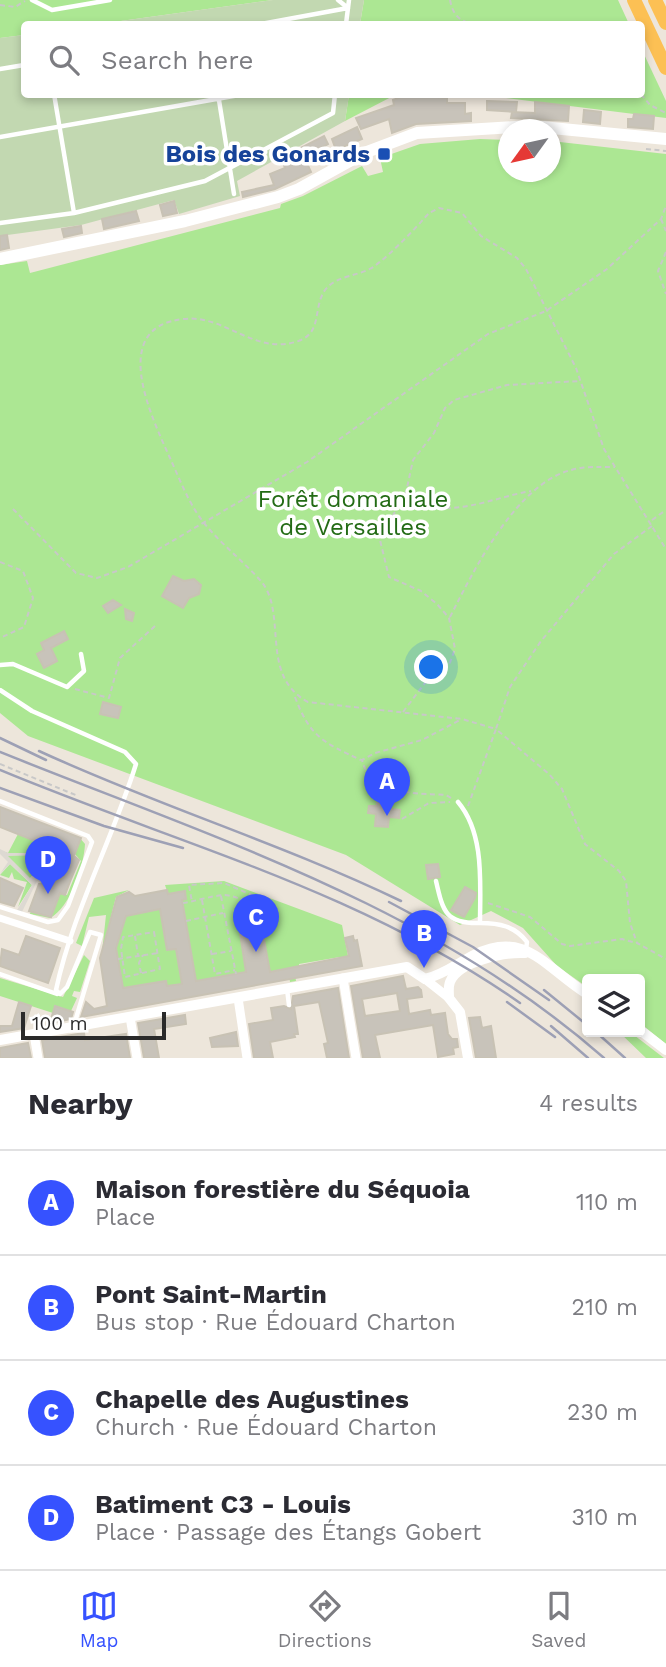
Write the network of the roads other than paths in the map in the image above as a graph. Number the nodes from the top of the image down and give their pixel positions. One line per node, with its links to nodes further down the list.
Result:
1 (30, 0): 2 (lane)
2 (110, 0)
3 (338, 0): 7 (lane)
4 (349, 0): 7 (lane)
5 (634, 0): 10 (highway)
6 (655, 0): 12 (highway)
7 (348, 8): 8 (lane); 9 (lane)
8 (277, 21)
9 (346, 21)
10 (644, 21)
11 (645, 23): 14 (highway)
12 (666, 23)
13 (21, 66): 15 (lane)
14 (666, 68)
15 (0, 69)
16 (55, 98): 20 (lane)
17 (207, 98): 20 (lane)
18 (218, 98): 23 (lane)
19 (335, 98): 23 (lane)
20 (59, 126): 21 (lane); 25 (lane)
21 (0, 137)
22 (666, 139): 27 (main road)
23 (229, 169): 24 (lane); 25 (lane)
24 (234, 194)
25 (74, 213): 26 (lane)
26 (0, 223)
27 (0, 259)
28 (80, 654): 29 (lane)
29 (0, 665)
30 (0, 690): 37 (lane)
31 (0, 801): 34 (lane)
32 (458, 802): 36 (lane)
33 (436, 881): 36 (lane)
34 (0, 907)
35 (0, 918): 37 (street)
36 (480, 923): 39 (lane)
37 (70, 941): 45 (lane)
38 (497, 950): 39 (street); 42 (street); 47 (street)
39 (529, 953): 44 (street)
40 (0, 974): 45 (lane)
41 (343, 978): 42 (street); 43 (street); 58 (street)
42 (429, 982): 47 (street)
43 (287, 989): 46 (street); 48 (lane)
44 (582, 990)
45 (58, 994): 50 (lane)
46 (238, 998): 49 (street); 57 (street)
47 (449, 998): 59 (street)
48 (289, 1005)
49 (130, 1017): 50 (street); 56 (street)
50 (74, 1027): 51 (street)
51 (34, 1034): 53 (street); 55 (street)
52 (645, 1034): 54 (street)
53 (0, 1040)
54 (666, 1051)
55 (38, 1058)
56 (136, 1058)
57 (247, 1058)
58 (356, 1058)
59 (468, 1058)

